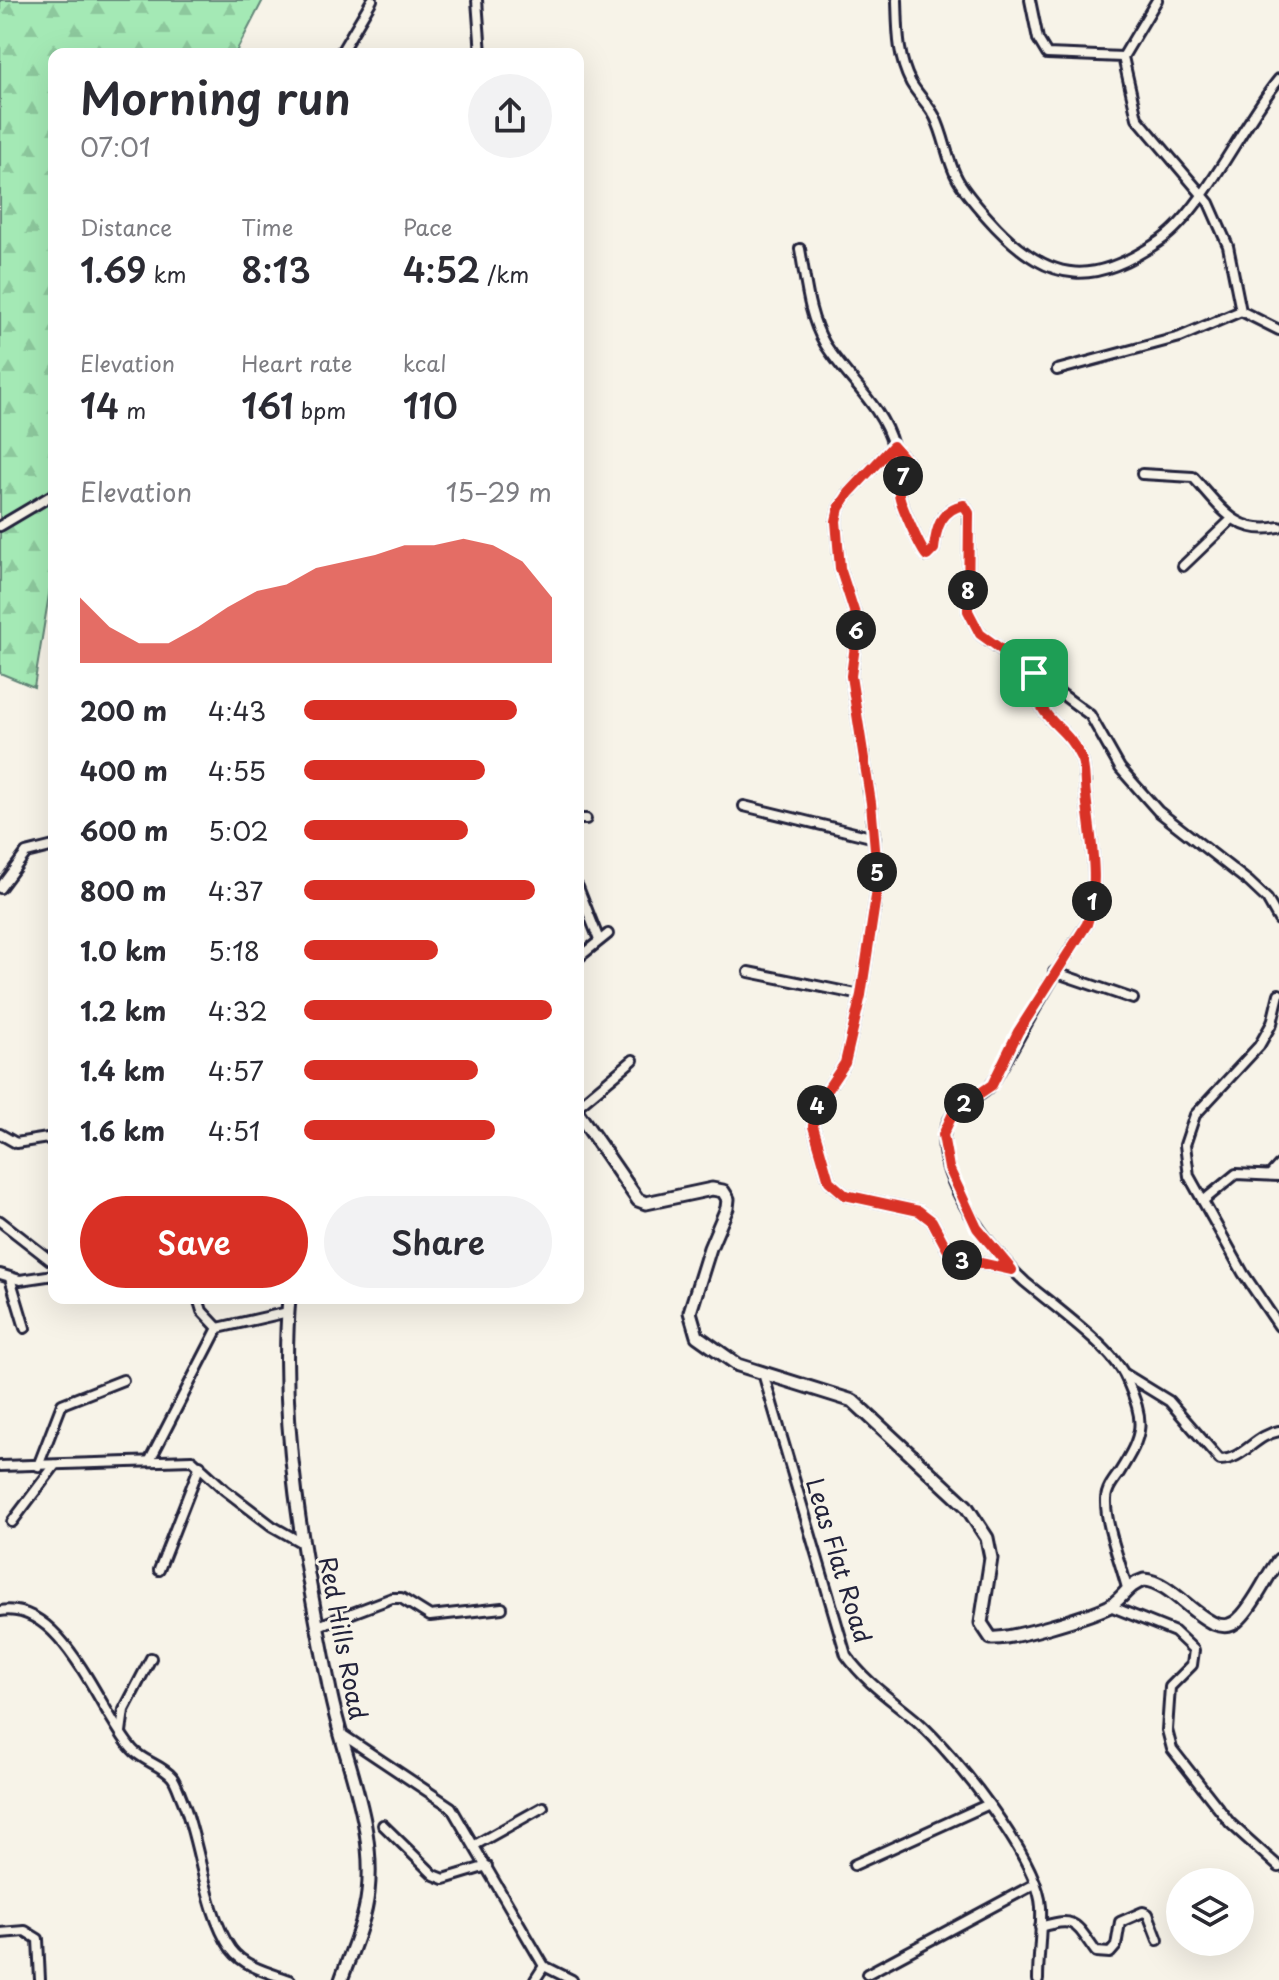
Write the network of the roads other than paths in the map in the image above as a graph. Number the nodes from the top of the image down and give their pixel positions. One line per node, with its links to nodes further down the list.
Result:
1 (372, 0): 6 (street)
2 (477, 0): 7 (street)
3 (897, 0): 10 (street)
4 (1030, 0): 8 (street)
5 (1157, 0): 8 (street)
6 (344, 48)
7 (481, 48)
8 (1123, 57): 10 (street)
9 (1279, 79): 10 (street)
10 (1201, 194): 12 (street)
11 (800, 249): 15 (street)
12 (1241, 311): 13 (street); 14 (street)
13 (1279, 330)
14 (1057, 370)
15 (893, 446): 22 (street); 24 (street)
16 (1142, 474): 18 (street)
17 (48, 498): 19 (street)
18 (1232, 519): 20 (street); 21 (street)
19 (0, 526)
20 (1279, 527)
21 (1183, 566)
22 (1034, 673): 28 (street); 33 (street)
23 (744, 806): 24 (street)
24 (875, 838): 35 (street)
25 (48, 848): 26 (street)
26 (0, 888)
27 (584, 902): 30 (street)
28 (1279, 920)
29 (608, 934): 30 (street)
30 (599, 940): 31 (street)
31 (584, 953)
32 (749, 972): 35 (street)
33 (1054, 972): 36 (street); 47 (street)
34 (1279, 994): 44 (street)
35 (861, 995): 47 (street)
36 (1133, 999)
37 (633, 1060): 38 (street)
38 (584, 1101)
39 (584, 1122): 57 (main road)
40 (0, 1134): 41 (street)
41 (48, 1138)
42 (1279, 1165): 43 (street)
43 (1274, 1176): 44 (street)
44 (1203, 1201): 54 (street)
45 (0, 1221): 46 (street)
46 (48, 1258)
47 (1012, 1270): 58 (street)
48 (0, 1274): 50 (street)
49 (48, 1277): 50 (street)
50 (10, 1278): 55 (street)
51 (200, 1304): 56 (street)
52 (289, 1304): 53 (main road, Red Hills Road)
53 (288, 1312): 56 (street); 67 (main road, Red Hills Road)
54 (1279, 1326)
55 (25, 1328)
56 (218, 1328): 61 (street)
57 (763, 1373): 71 (main road); 78 (street, Leas Flat Road)
58 (1125, 1374): 60 (street); 70 (street)
59 (123, 1380): 65 (street)
60 (1279, 1431)
61 (150, 1460): 62 (street); 63 (street)
62 (55, 1465): 65 (street); 66 (street)
63 (200, 1465): 67 (street); 69 (street)
64 (0, 1466): 65 (street)
65 (38, 1466)
66 (12, 1522)
67 (304, 1544): 74 (main road, Red Hills Road)
68 (1279, 1560): 70 (main road)
69 (159, 1570)
70 (1127, 1588): 71 (main road)
71 (1110, 1606): 84 (street)
72 (502, 1608): 74 (street)
73 (0, 1611): 77 (street)
74 (318, 1626): 76 (main road, Red Hills Road)
75 (151, 1658): 77 (street)
76 (340, 1732): 81 (street); 93 (main road, Red Hills Road)
77 (120, 1733): 92 (street)
78 (987, 1805): 82 (street); 85 (street, Leas Flat Road)
79 (543, 1807): 81 (street)
80 (383, 1825): 83 (street)
81 (475, 1845): 83 (street)
82 (854, 1865)
83 (487, 1866): 89 (street)
84 (1279, 1867)
85 (1035, 1884): 86 (street, Leas Flat Road); 90 (street)
86 (1040, 1927): 88 (street); 96 (street, Leas Flat Road)
87 (0, 1933): 91 (street)
88 (1158, 1940)
89 (544, 1966): 94 (street); 95 (street)
90 (867, 1974)
91 (40, 1980)
92 (290, 1980)
93 (341, 1980)
94 (535, 1980)
95 (572, 1980)
96 (1038, 1980)

